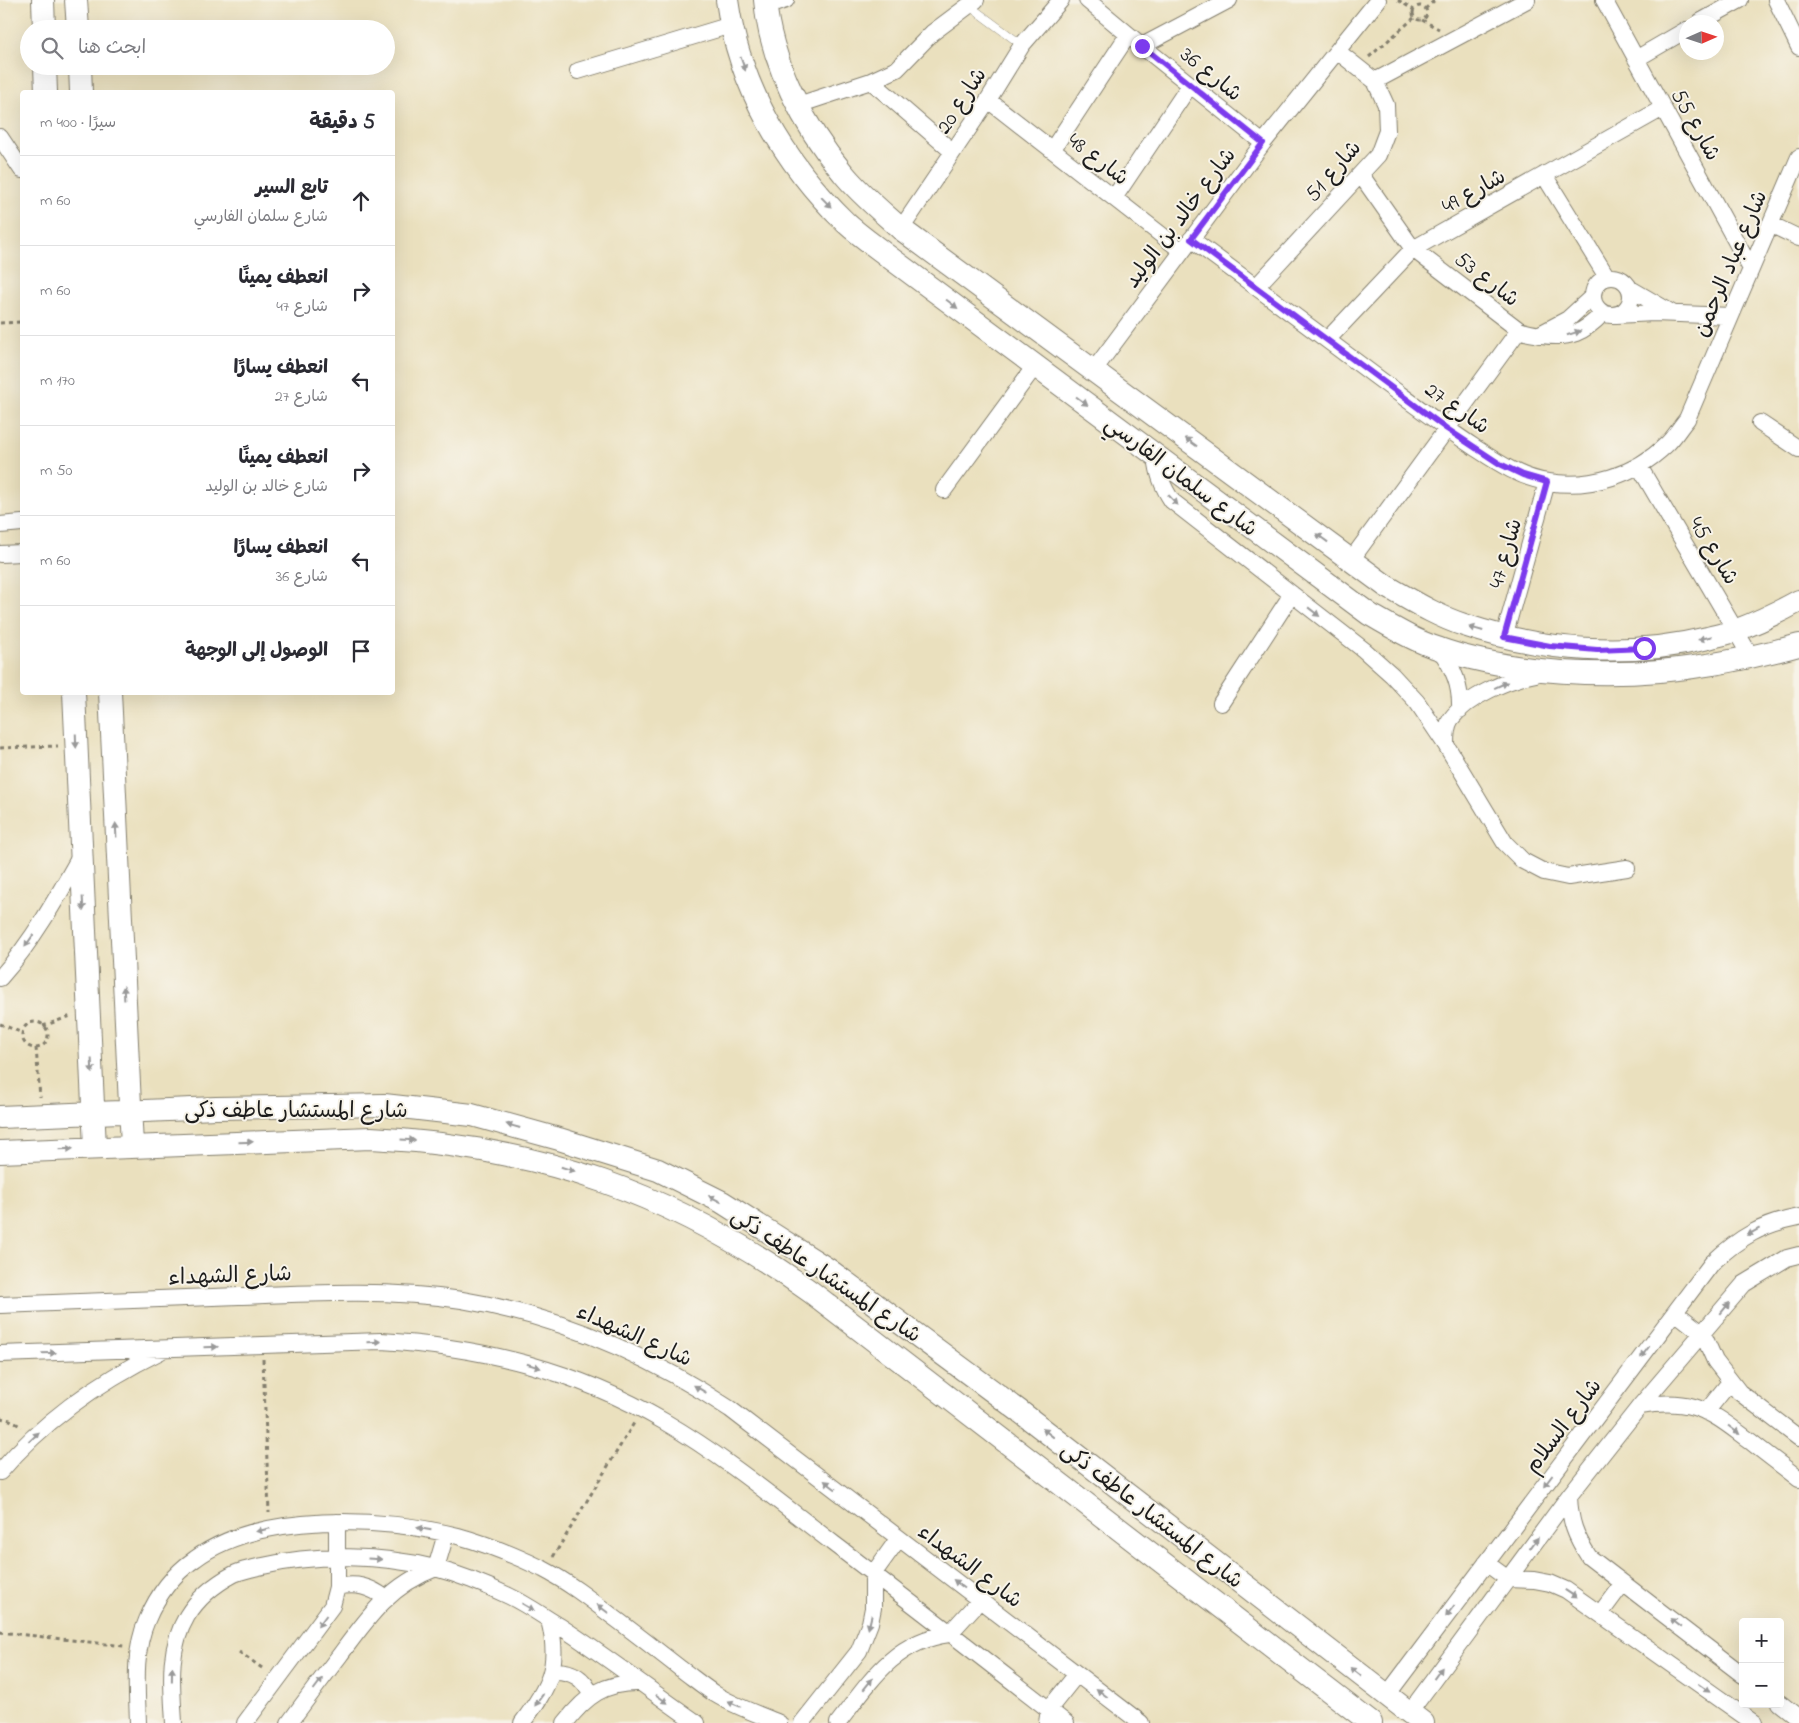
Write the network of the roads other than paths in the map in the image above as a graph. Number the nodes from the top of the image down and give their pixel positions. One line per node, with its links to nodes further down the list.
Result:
1 (43, 0): 16 (street)
2 (76, 0): 17 (street)
3 (727, 0): 18 (street, شارع سلمان الفارسي)
4 (1061, 0): 21 (street, شارع 20)
5 (1087, 0): 20 (street, شارع 36)
6 (1229, 0): 22 (street)
7 (1378, 0): 24 (street, شارع خالد بن الوليد)
8 (1528, 0): 14 (street)
9 (1604, 0): 25 (street, شارع 55)
10 (1740, 0): 15 (street)
11 (1776, 0): 23 (street)
12 (772, 2): 35 (street, شارع سلمان الفارسي)
13 (972, 3): 21 (lane); 29 (street)
14 (1506, 5): 30 (street)
15 (1713, 15)
16 (44, 20)
17 (77, 20)
18 (731, 25): 26 (street); 62 (street, شارع سلمان الفارسي, one-way to 62)
19 (1679, 34): 25 (street)
20 (1128, 35): 22 (street, شارع 36); 39 (street)
21 (1022, 45): 34 (street, شارع 20)
22 (1142, 46): 31 (street, شارع 36)
23 (1799, 48)
24 (1337, 51): 30 (street, شارع 51); 38 (street, شارع خالد بن الوليد)
25 (1636, 58): 36 (street, شارع 55)
26 (578, 71)
27 (45, 75): 32 (street)
28 (80, 75): 33 (street)
29 (871, 81): 35 (street); 40 (street)
30 (1375, 81): 43 (street, شارع 51)
31 (1190, 85): 38 (street, شارع 36); 45 (street)
32 (46, 90)
33 (81, 90)
34 (988, 100): 39 (street, شارع 48); 40 (street, شارع 20)
35 (798, 105): 47 (street, شارع سلمان الفارسي)
36 (1663, 108): 44 (street, شارع 49); 51 (street, شارع 55)
37 (0, 137): 42 (street)
38 (1263, 143): 49 (street, شارع خالد بن الوليد)
39 (1052, 150): 45 (street, شارع 48)
40 (953, 152): 47 (street, شارع 20)
41 (1799, 157): 46 (street, شارع عباد الرحمن)
42 (20, 167)
43 (1361, 175): 50 (street, شارع 53); 53 (street, شارع 51)
44 (1544, 175): 50 (street, شارع 49); 52 (street)
45 (1114, 198): 49 (street, شارع 48)
46 (1770, 224): 48 (street); 51 (street, شارع عباد الرحمن)
47 (901, 229): 63 (street, شارع سلمان الفارسي)
48 (1799, 238)
49 (1187, 245): 53 (street, شارع 27); 63 (street, شارع خالد بن الوليد)
50 (1414, 248): 59 (street, شارع 53); 61 (street, شارع 49)
51 (1752, 269): 58 (street, شارع عباد الرحمن)
52 (1607, 277): 54 (street); 55 (street)
53 (1256, 287): 61 (street, شارع 27)
54 (1629, 288): 56 (street); 57 (street)
55 (1592, 297): 56 (street); 60 (street)
56 (1609, 314): 57 (street); 60 (street, شارع 53, one-way to 56)
57 (1674, 314): 58 (street)
58 (1731, 316): 64 (street, شارع عباد الرحمن)
59 (1519, 330): 60 (street, شارع 53); 66 (street)
60 (1538, 335)
61 (1327, 340): 66 (street, شارع 27)
62 (1035, 366): 68 (street, شارع سلمان الفارسي, one-way to 68); 71 (street)
63 (1094, 370): 76 (street, شارع سلمان الفارسي, one-way to 63)
64 (1701, 388): 69 (street, شارع 27)
65 (1760, 424): 67 (street)
66 (1447, 429): 70 (street, شارع 27); 76 (street)
67 (1799, 449)
68 (1156, 456): 77 (street, one-way to 77); 82 (street, شارع سلمان الفارسي)
69 (1639, 466): 70 (street, شارع 27); 79 (street, شارع 45)
70 (1547, 482): 80 (street, شارع 47)
71 (944, 490)
72 (20, 523): 73 (street)
73 (0, 525)
74 (20, 553): 75 (street)
75 (0, 554)
76 (1351, 560): 80 (street, شارع سلمان الفارسي, one-way to 76)
77 (1292, 594): 87 (street); 89 (street, one-way to 89)
78 (1799, 601): 79 (street, شارع سلمان الفارسي)
79 (1736, 630): 80 (street, شارع سلمان الفارسي, one-way to 80); 83 (street, شارع 45)
80 (1504, 637)
81 (1799, 644): 83 (street, شارع سلمان الفارسي)
82 (1439, 649): 84 (street, شارع سلمان الفارسي); 88 (street)
83 (1751, 657): 84 (street, شارع سلمان الفارسي)
84 (1546, 671): 88 (street, one-way to 84)
85 (74, 695): 90 (street, one-way to 90)
86 (110, 695): 94 (street, one-way to 86)
87 (1221, 703)
88 (1460, 710): 89 (street)
89 (1446, 745): 91 (street)
90 (81, 855): 92 (street, one-way to 92); 93 (street, one-way to 93)
91 (1627, 868)
92 (0, 978)
93 (89, 1020): 94 (street); 97 (street, one-way to 97)
94 (126, 1028): 96 (street)
95 (216, 1108): 96 (street, شارع المستشار عاطف ذكى); 100 (street); 122 (street, شارع المستشار عاطف ذكى, one-way to 95)
96 (130, 1112): 97 (street, شارع المستشار عاطف ذكى); 101 (street)
97 (94, 1113): 98 (street, شارع المستشار عاطف ذكى); 102 (street)
98 (42, 1116): 99 (street, شارع المستشار عاطف ذكى); 103 (street)
99 (0, 1118)
100 (218, 1143): 101 (street, شارع المستشار عاطف ذكى); 126 (street, شارع المستشار عاطف ذكى, one-way to 126)
101 (132, 1146): 102 (street, شارع المستشار عاطف ذكى)
102 (95, 1148): 103 (street, شارع المستشار عاطف ذكى, one-way to 102)
103 (42, 1150): 104 (street, شارع المستشار عاطف ذكى)
104 (0, 1152)
105 (1799, 1217): 108 (street, شارع السلام, one-way to 108)
106 (1799, 1256): 109 (street, one-way to 106)
107 (0, 1305): 121 (street, شارع الشهداء, one-way to 107)
108 (1675, 1312): 109 (street); 124 (street, شارع السلام, one-way to 124)
109 (1703, 1334): 112 (street); 113 (street)
110 (166, 1348): 111 (street, one-way to 110); 116 (street, one-way to 110); 127 (street, one-way to 127)
111 (0, 1354)
112 (1730, 1382): 114 (street); 115 (street)
113 (1640, 1406): 114 (street); 118 (street)
114 (1706, 1412): 117 (street, one-way to 117)
115 (1799, 1438)
116 (0, 1472)
117 (1799, 1478)
118 (1569, 1496): 128 (street, one-way to 118); 129 (street)
119 (337, 1522): 120 (street, one-way to 119); 123 (street); 147 (street, one-way to 147)
120 (446, 1534): 125 (street); 146 (street, one-way to 120)
121 (899, 1538): 127 (street); 132 (street, شارع الشهداء, one-way to 121)
122 (1192, 1544): 126 (street); 141 (street, شارع المستشار عاطف ذكى, one-way to 122)
123 (337, 1558): 125 (street, one-way to 125); 130 (street); 148 (street, one-way to 123)
124 (1486, 1563): 128 (street); 141 (street, شارع السلام, one-way to 141)
125 (436, 1568): 131 (street); 134 (street, one-way to 134)
126 (1171, 1569): 158 (street, شارع المستشار عاطف ذكى)
127 (873, 1574): 135 (street); 154 (street, one-way to 154)
128 (1508, 1579): 133 (street, one-way to 133); 144 (street, one-way to 128)
129 (1623, 1583): 133 (street); 137 (street, one-way to 129)
130 (337, 1587): 131 (street); 149 (street, one-way to 149)
131 (385, 1598): 150 (street, one-way to 131)
132 (980, 1600): 135 (street); 138 (street, شارع الشهداء)
133 (1600, 1614): 159 (street, one-way to 159)
134 (549, 1620): 136 (street); 139 (street)
135 (949, 1634): 143 (street); 155 (street, one-way to 135)
136 (552, 1671): 140 (street); 151 (street, one-way to 151)
137 (1739, 1671)
138 (1077, 1674): 143 (street); 157 (street, شارع الشهداء, one-way to 138)
139 (640, 1683): 140 (street); 153 (street, one-way to 153)
140 (592, 1695): 152 (street)
141 (1387, 1695): 144 (street, شارع المستشار عاطف ذكى)
142 (1784, 1706): 145 (street)
143 (1048, 1716): 156 (street)
144 (1416, 1718)
145 (1799, 1718)
146 (770, 1721)
147 (138, 1723)
148 (174, 1723)
149 (244, 1723)
150 (289, 1723)
151 (522, 1723)
152 (565, 1723)
153 (697, 1723)
154 (802, 1723)
155 (838, 1723)
156 (1066, 1723)
157 (1141, 1723)
158 (1371, 1723)
159 (1754, 1723)

